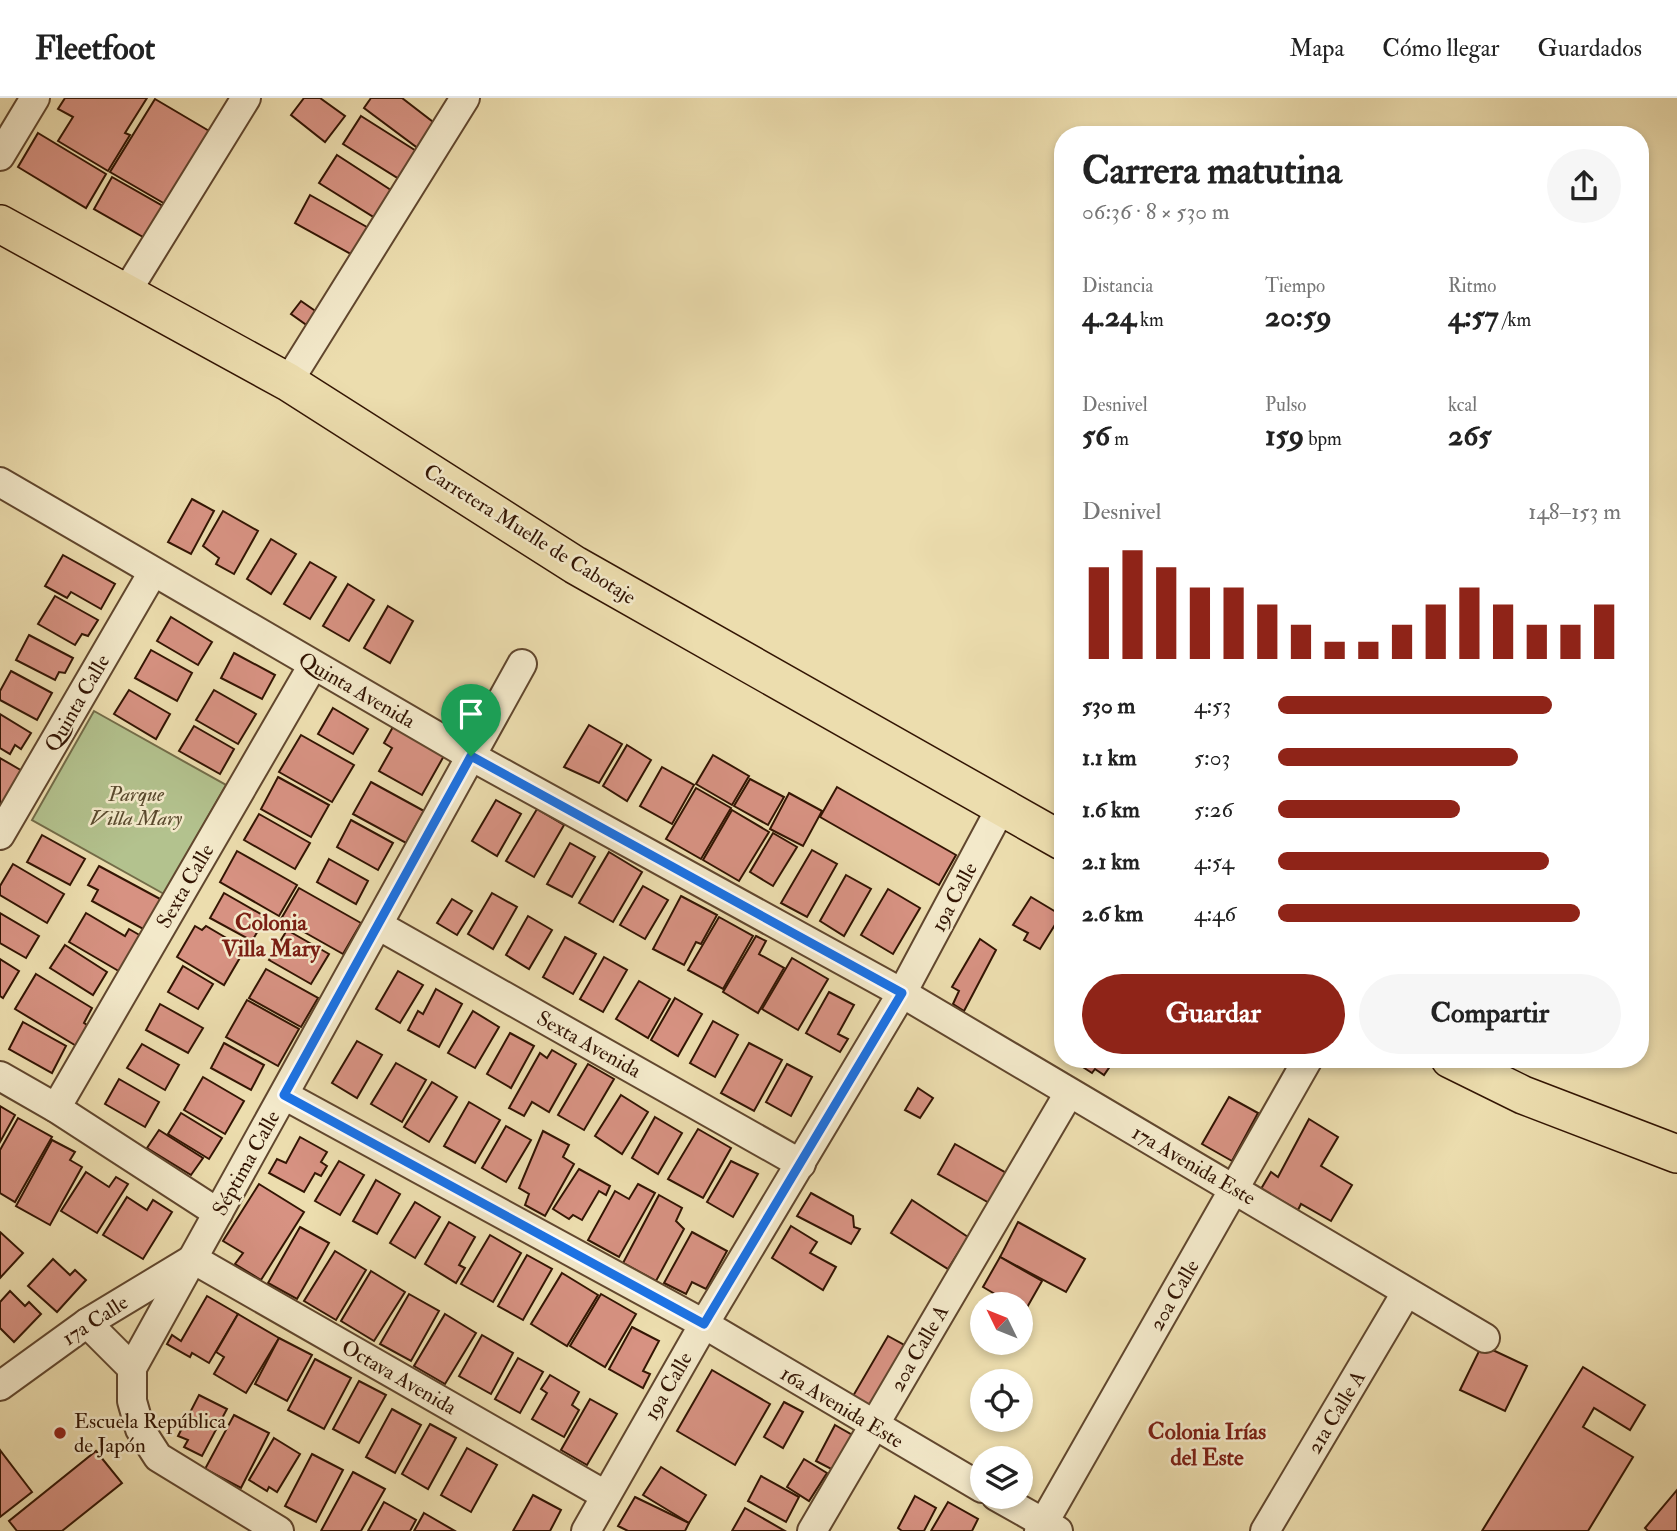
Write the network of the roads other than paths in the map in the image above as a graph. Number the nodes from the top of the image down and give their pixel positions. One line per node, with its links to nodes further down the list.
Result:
1 (35, 98): 4 (street)
2 (246, 98): 6 (street)
3 (465, 98): 7 (street)
4 (0, 156)
5 (0, 225): 6 (main road, Carretera Muelle de Cabotaje)
6 (124, 294): 7 (main road, Carretera Muelle de Cabotaje)
7 (288, 382): 13 (main road, Carretera Muelle de Cabotaje)
8 (0, 484): 9 (street, Quinta Avenida)
9 (153, 572): 11 (street, Quinta Avenida); 14 (street, Quinta Calle)
10 (522, 664): 12 (street, Séptima Calle)
11 (313, 665): 12 (street, Quinta Avenida); 23 (street, Sexta Calle)
12 (471, 756): 16 (street, Séptima Calle); 17 (street, Quinta Avenida)
13 (1002, 806): 15 (main road, Carretera Muelle de Cabotaje); 17 (street, 19a Calle)
14 (0, 835)
15 (1054, 836)
16 (378, 925): 22 (street, Séptima Calle); 25 (street, Sexta Avenida)
17 (902, 993): 21 (street, 17a Avenida Este); 25 (street, 19a Calle)
18 (1303, 1068): 26 (street, 20a Calle)
19 (1468, 1068): 24 (main road)
20 (0, 1076): 23 (street)
21 (1069, 1093): 26 (street, 17a Avenida Este); 35 (street, 20a Calle A)
22 (284, 1095): 27 (street, Séptima Calle); 31 (street, 16a Avenida Este)
23 (56, 1108): 27 (street)
24 (1677, 1154)
25 (801, 1164): 31 (street, 19a Calle)
26 (1236, 1188): 29 (street, 17a Avenida Este); 39 (street, 20a Calle)
27 (218, 1213): 28 (street, Séptima Calle)
28 (193, 1259): 30 (street, 17a Calle); 33 (street, Séptima Calle); 37 (street, Octava Avenida)
29 (1406, 1293): 32 (street, 17a Avenida Este); 43 (street, 21a Calle A)
30 (87, 1323): 33 (street); 34 (street, 17a Calle)
31 (704, 1324): 35 (street, 16a Avenida Este); 37 (street, 19a Calle)
32 (1485, 1338)
33 (132, 1368): 40 (street)
34 (0, 1386)
35 (874, 1427): 36 (street, 16a Avenida Este); 42 (street, 20a Calle A)
36 (970, 1481)
37 (606, 1496): 41 (street, 19a Calle)
38 (1017, 1509): 39 (street)
39 (1047, 1528)
40 (279, 1531)
41 (586, 1531)
42 (813, 1531)
43 (1265, 1531)

